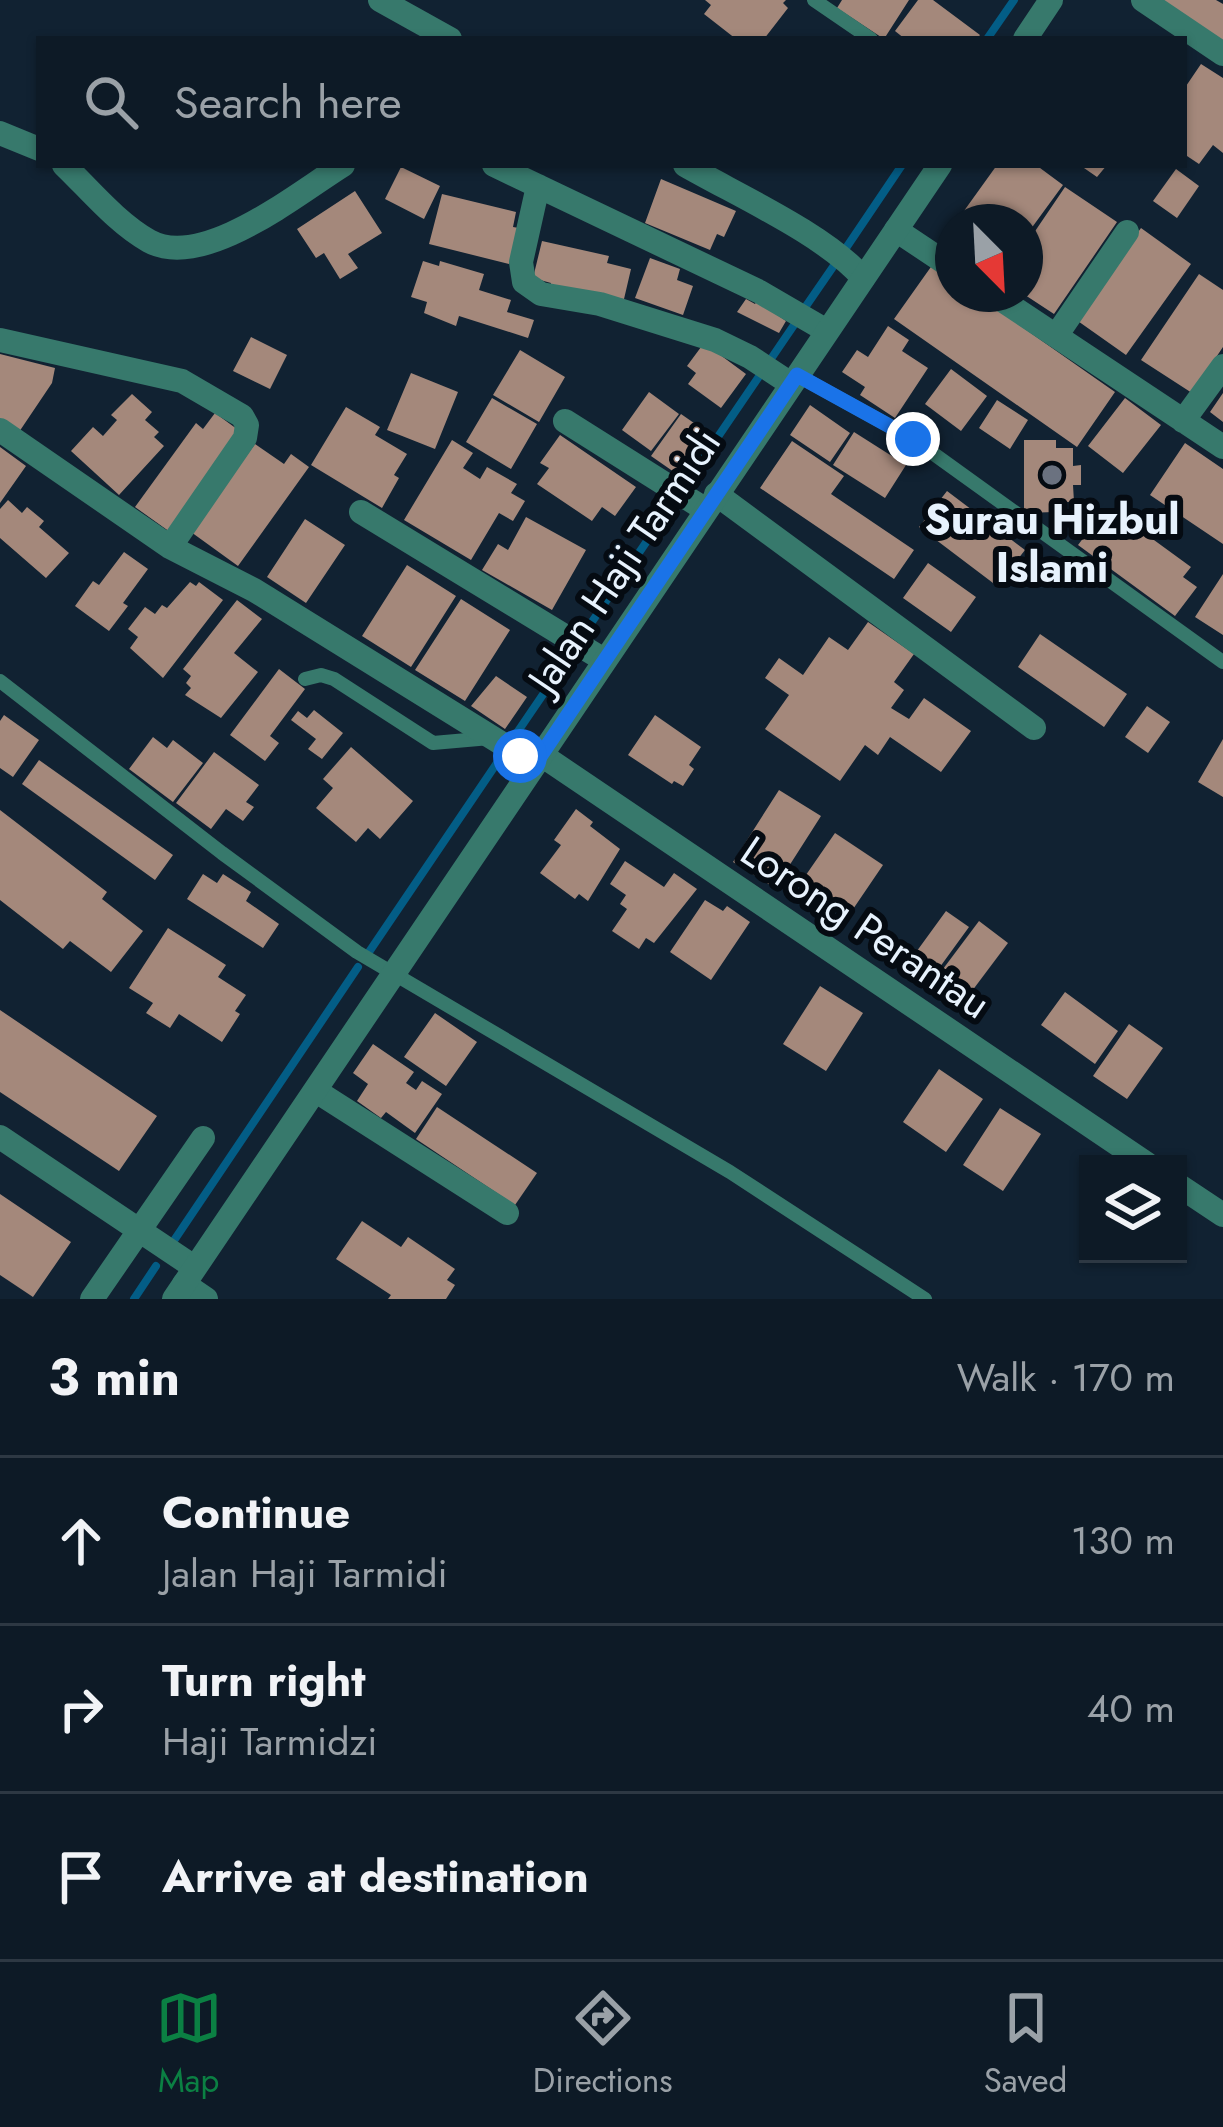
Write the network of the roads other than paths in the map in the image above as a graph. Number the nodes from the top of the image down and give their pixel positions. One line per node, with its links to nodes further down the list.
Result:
1 (380, 0): 5 (street)
2 (814, 0): 6 (lane)
3 (1051, 0): 7 (street)
4 (1143, 0): 8 (street)
5 (445, 36)
6 (867, 36)
7 (1027, 36)
8 (1223, 54)
9 (0, 134): 10 (street)
10 (36, 148)
11 (67, 168): 12 (street)
12 (339, 168)
13 (500, 168): 16 (street)
14 (690, 168): 20 (street)
15 (938, 168): 17 (street, Jalan Haji Tarmidi)
16 (538, 186): 22 (street); 26 (street)
17 (896, 230): 19 (street); 20 (street, Jalan Haji Tarmidi)
18 (1127, 232): 23 (street)
19 (935, 256)
20 (863, 278): 22 (street, Jalan Haji Tarmidi)
21 (1019, 312): 23 (street)
22 (827, 331): 26 (street, Jalan Haji Tarmidi)
23 (1056, 336): 28 (street)
24 (0, 340): 33 (street)
25 (1223, 366): 28 (street)
26 (788, 378): 31 (street, Jalan Haji Tarmidi); 35 (lane)
27 (565, 421): 31 (street)
28 (1184, 421): 30 (street)
29 (0, 430): 33 (street, Lorong Perantau)
30 (1223, 447)
31 (704, 502): 34 (street, Jalan Haji Tarmidi); 38 (street)
32 (361, 512): 34 (street)
33 (170, 547): 39 (street, Lorong Perantau)
34 (604, 660): 40 (street, Jalan Haji Tarmidi)
35 (1223, 662)
36 (305, 679): 39 (lane)
37 (0, 681): 41 (lane)
38 (1034, 728)
39 (493, 737): 40 (street, Lorong Perantau)
40 (532, 758): 41 (street, Jalan Haji Tarmidi); 45 (street, Lorong Perantau)
41 (392, 974): 42 (street, Jalan Haji Tarmidi); 53 (lane)
42 (316, 1091): 47 (street); 50 (street, Jalan Haji Tarmidi)
43 (0, 1137): 49 (street)
44 (203, 1138): 49 (street)
45 (1134, 1155)
46 (1187, 1191): 48 (street)
47 (507, 1213)
48 (1223, 1215)
49 (142, 1232): 50 (street); 51 (street)
50 (184, 1283): 52 (street)
51 (92, 1299)
52 (206, 1299)
53 (926, 1299)

